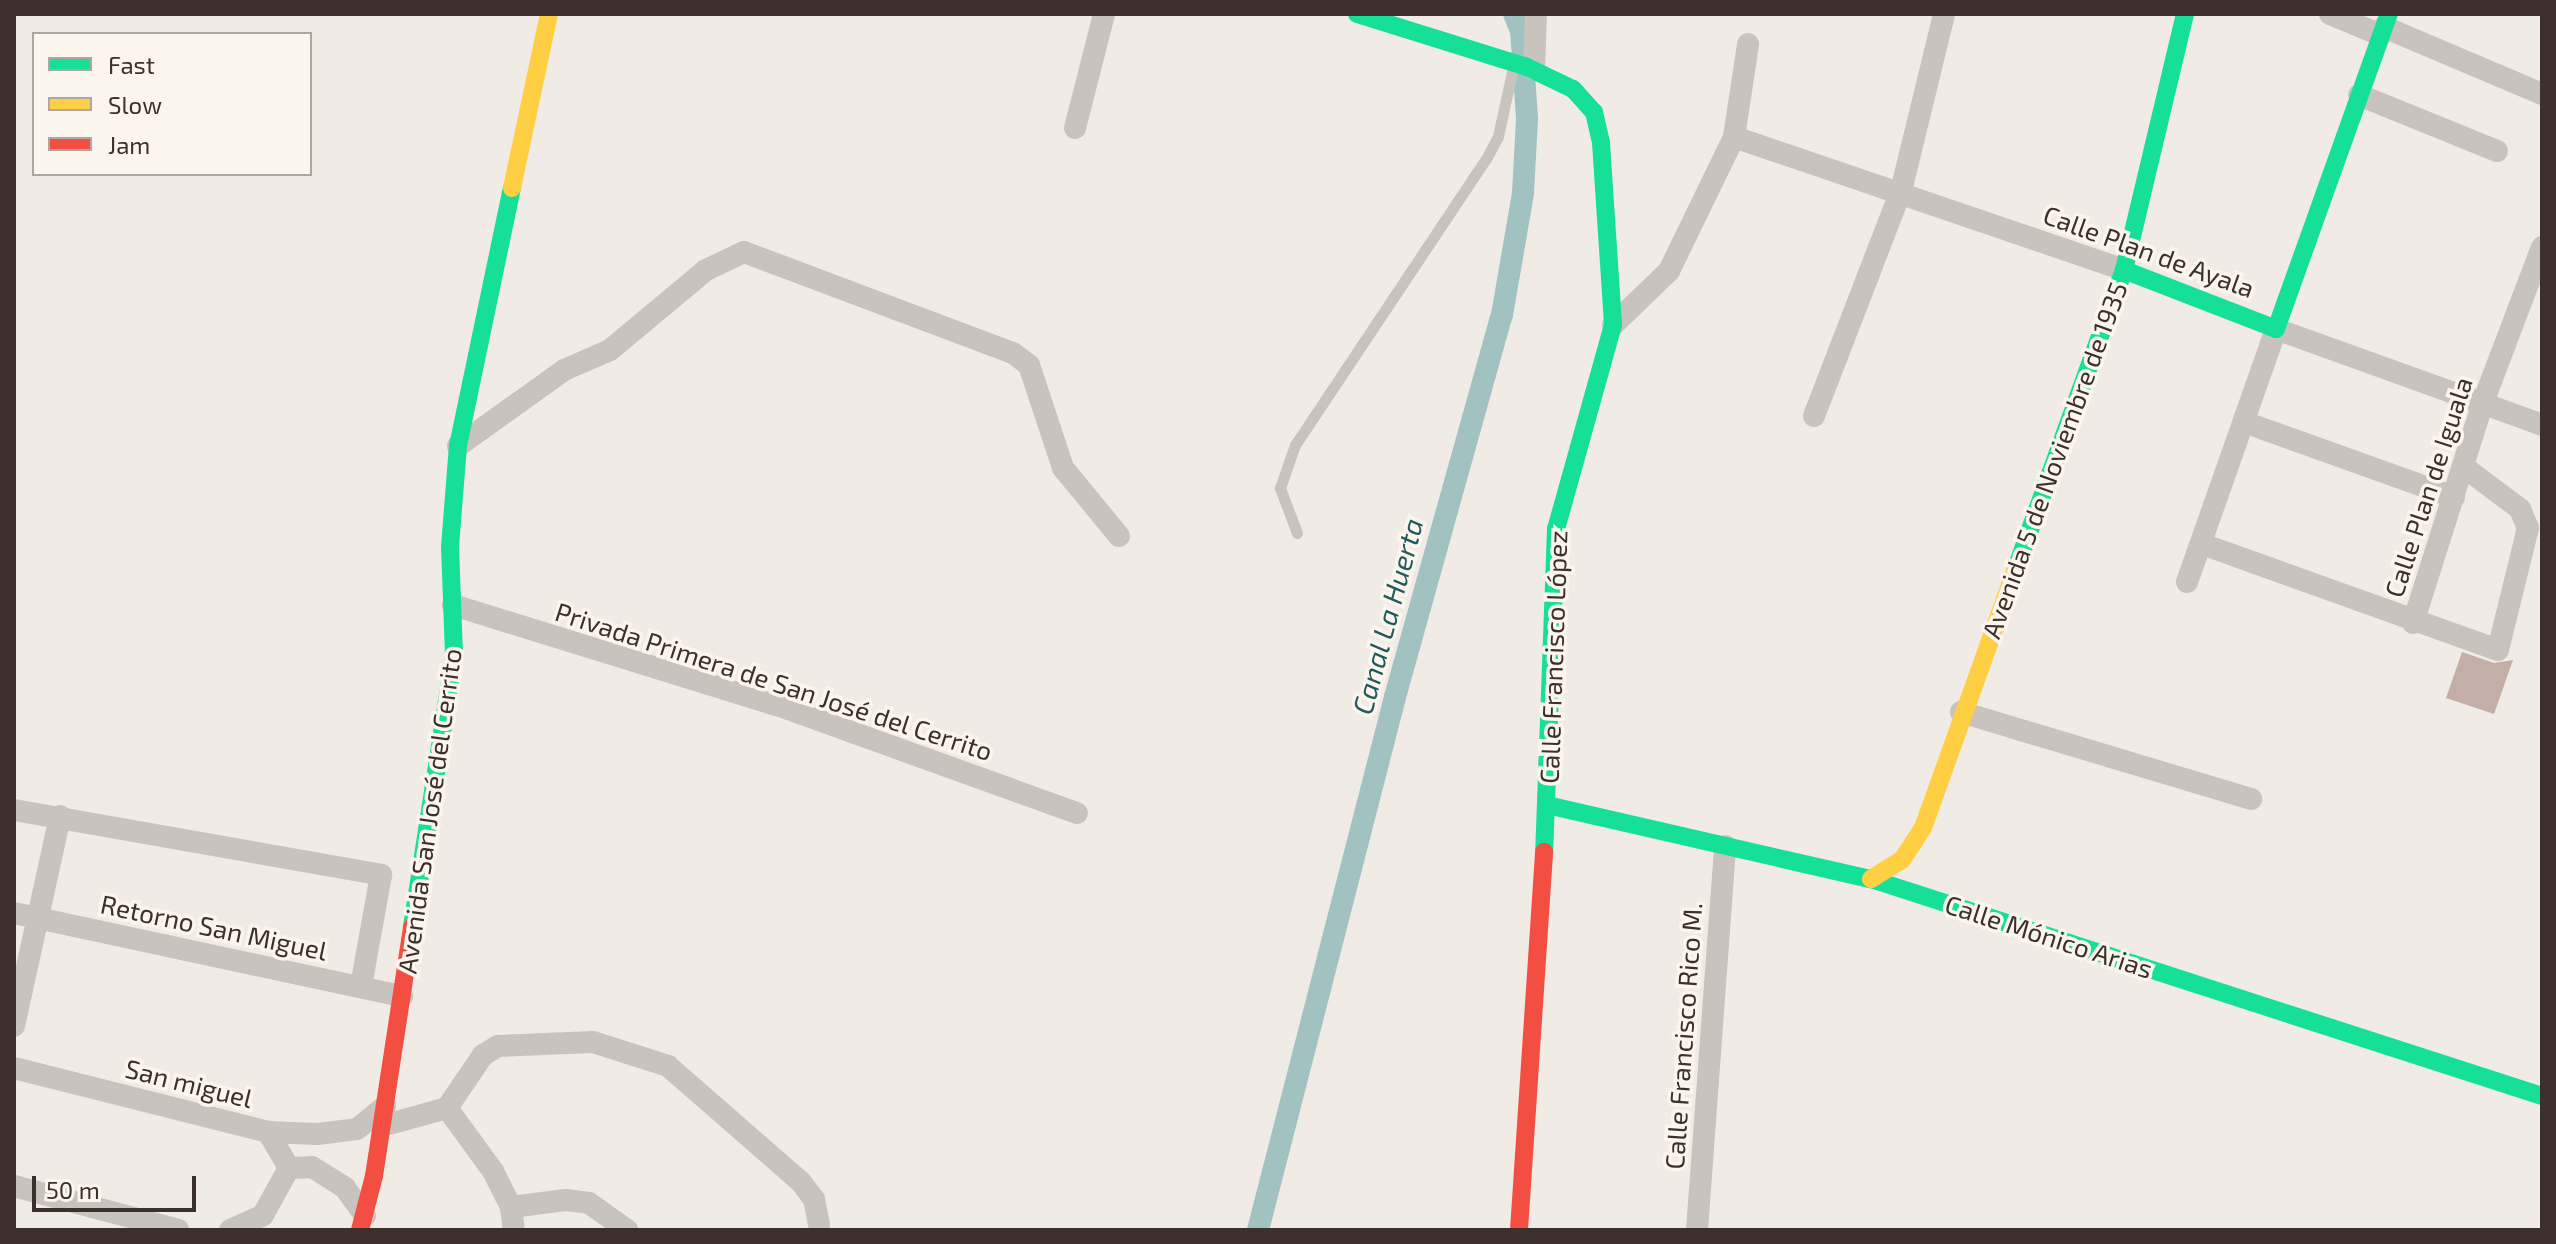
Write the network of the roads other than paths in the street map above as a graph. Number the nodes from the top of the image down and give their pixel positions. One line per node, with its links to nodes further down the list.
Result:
1 (549, 14): 25 (street, Avenida San José del Cerrito)
2 (1104, 14): 13 (street)
3 (1357, 14): 10 (street, Calle Francisco López)
4 (1536, 14): 10 (street)
5 (1944, 14): 16 (street)
6 (2185, 14): 18 (street, Avenida 5 de Noviembre de 1935)
7 (2330, 14): 8 (street)
8 (2385, 25): 11 (street); 12 (street)
9 (1748, 44): 14 (street)
10 (1524, 66): 19 (street, Calle Francisco López); 28 (lane)
11 (2542, 94)
12 (2359, 95): 15 (street); 20 (street)
13 (1075, 128)
14 (1734, 137): 16 (street, Calle Plan de Ayala); 19 (street)
15 (2497, 151)
16 (1901, 191): 18 (street, Calle Plan de Ayala); 22 (street)
17 (2540, 257): 21 (street, Calle Plan de Iguala)
18 (2124, 270): 20 (street, Calle Plan de Ayala); 34 (street, Avenida 5 de Noviembre de 1935)
19 (1613, 325): 36 (street, Calle Francisco López)
20 (2276, 329): 21 (street, Calle Plan de Ayala); 23 (street)
21 (2482, 405): 24 (street, Calle Plan de Ayala); 26 (street, Calle Plan de Iguala)
22 (1814, 416)
23 (2244, 422): 27 (street); 30 (street)
24 (2542, 425)
25 (458, 446): 29 (street); 32 (street, Avenida San José del Cerrito)
26 (2464, 467): 27 (street, Calle Plan de Iguala); 33 (street)
27 (2454, 497): 33 (street, Calle Plan de Iguala)
28 (1297, 533)
29 (1119, 536)
30 (2202, 544): 31 (street); 33 (street, Calle Plan de Iguala)
31 (2187, 582)
32 (453, 605): 38 (street, Privada Primera de San José del Cerrito); 44 (street, Avenida San José del Cerrito)
33 (2413, 623)
34 (1961, 712): 35 (street); 41 (street, Avenida 5 de Noviembre de 1935)
35 (2251, 799)
36 (1547, 805): 40 (street, Calle Mónico Arias); 60 (street, Calle Francisco López)
37 (14, 810): 39 (street)
38 (1077, 813)
39 (60, 816): 42 (street); 43 (street)
40 (1725, 846): 41 (street, Calle Mónico Arias); 61 (street, Calle Francisco Rico M.)
41 (1871, 879): 47 (street, Calle Mónico Arias)
42 (24, 916): 43 (street, Retorno San Miguel); 45 (street)
43 (361, 986): 44 (street, Retorno San Miguel)
44 (402, 996): 49 (street, Avenida San José del Cerrito)
45 (14, 1026)
46 (14, 1068): 50 (street, San miguel)
47 (2542, 1096)
48 (447, 1108): 49 (street); 53 (street); 55 (street)
49 (383, 1116): 50 (street); 54 (street, Avenida San José del Cerrito)
50 (268, 1132): 51 (street, San miguel)
51 (289, 1168): 54 (street); 57 (street)
52 (14, 1186): 56 (street)
53 (511, 1207): 58 (street); 59 (street)
54 (362, 1223)
55 (819, 1225)
56 (178, 1230)
57 (230, 1230)
58 (514, 1230)
59 (627, 1230)
60 (1519, 1230)
61 (1697, 1230)

